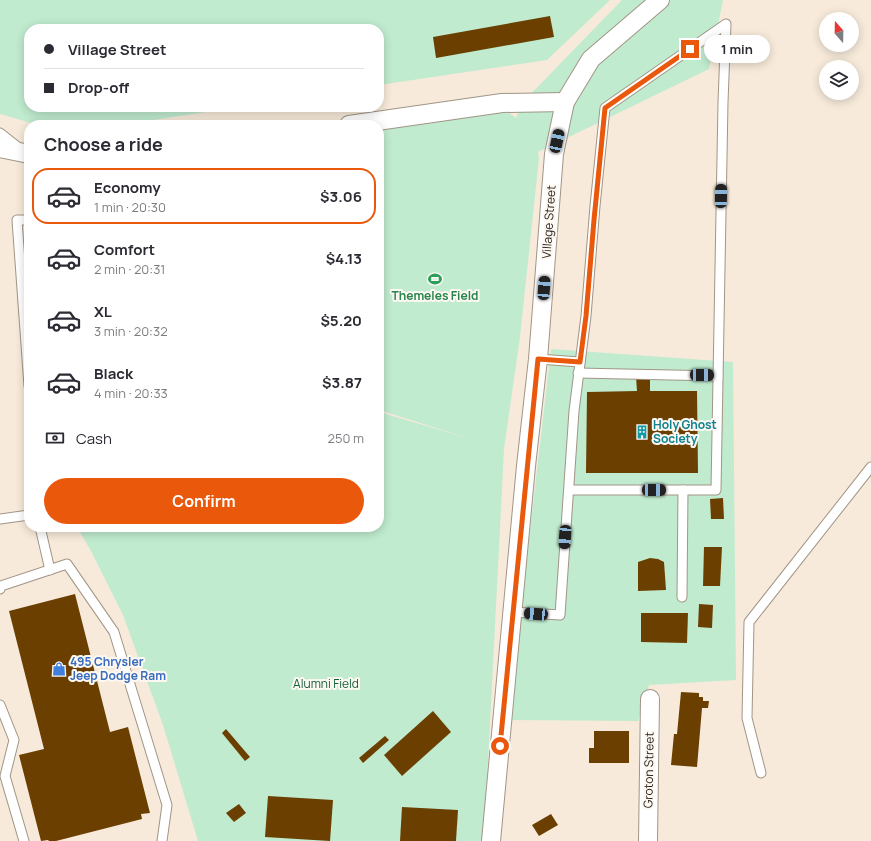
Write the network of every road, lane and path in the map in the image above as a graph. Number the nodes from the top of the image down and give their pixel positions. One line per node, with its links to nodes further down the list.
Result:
1 (660, 0): 2 (street, Village Street)
2 (565, 102): 3 (street); 10 (street, Village Street)
3 (384, 120)
4 (0, 133): 6 (lane)
5 (0, 148): 7 (street)
6 (24, 151)
7 (24, 153)
8 (24, 220): 9 (lane)
9 (24, 317)
10 (538, 359): 11 (lane); 23 (street, Village Street)
11 (580, 362): 12 (lane); 13 (lane)
12 (578, 373): 13 (lane); 15 (lane)
13 (718, 376): 16 (lane)
14 (871, 467): 26 (lane)
15 (569, 490): 16 (lane); 23 (lane)
16 (683, 490): 22 (lane)
17 (24, 517): 18 (lane)
18 (0, 519)
19 (41, 532): 20 (lane)
20 (50, 570): 21 (lane); 29 (lane)
21 (0, 589)
22 (682, 596)
23 (512, 612): 30 (street, Village Street)
24 (650, 700): 31 (street, Groton Street)
25 (0, 705): 27 (lane)
26 (761, 773)
27 (3, 776): 28 (lane)
28 (24, 841)
29 (162, 841)
30 (491, 841)
31 (648, 841)

